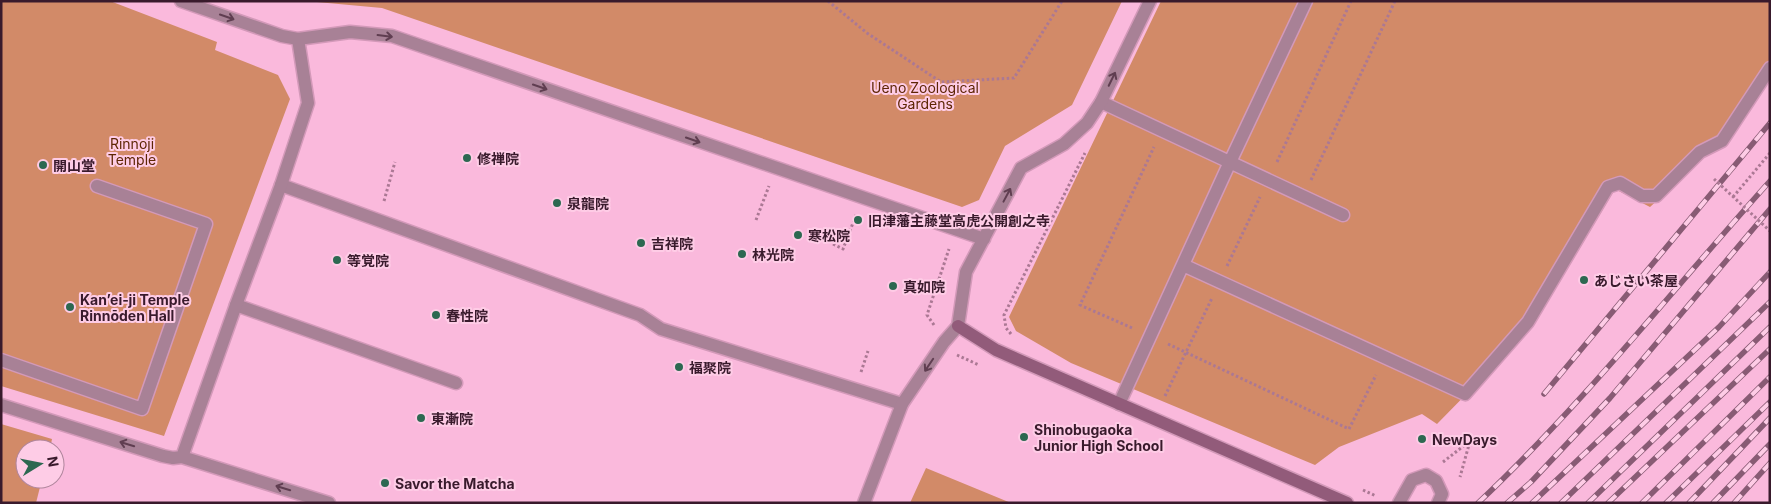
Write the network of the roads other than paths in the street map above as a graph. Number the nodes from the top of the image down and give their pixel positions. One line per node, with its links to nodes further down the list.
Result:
1 (181, 1): 4 (street, one-way to 4)
2 (1150, 1): 6 (street, one-way to 2)
3 (1306, 1): 7 (street)
4 (298, 39): 8 (street); 11 (street, one-way to 11)
5 (1770, 68): 12 (street)
6 (1101, 102): 7 (street); 11 (street, one-way to 6)
7 (1230, 162): 10 (street); 12 (street)
8 (281, 185): 13 (street); 17 (street)
9 (98, 186): 15 (street)
10 (1343, 215)
11 (984, 239): 14 (street)
12 (1182, 265): 18 (street)
13 (236, 305): 16 (street); 20 (street)
14 (958, 326): 17 (street, one-way to 17); 18 (street)
15 (1, 360)
16 (456, 383)
17 (902, 404): 22 (street)
18 (1119, 404): 23 (street)
19 (1, 405): 20 (street, one-way to 19)
20 (182, 457): 21 (street, one-way to 20)
21 (329, 503)
22 (864, 503)
23 (1347, 503)
24 (1399, 503): 25 (street)
25 (1438, 503)

